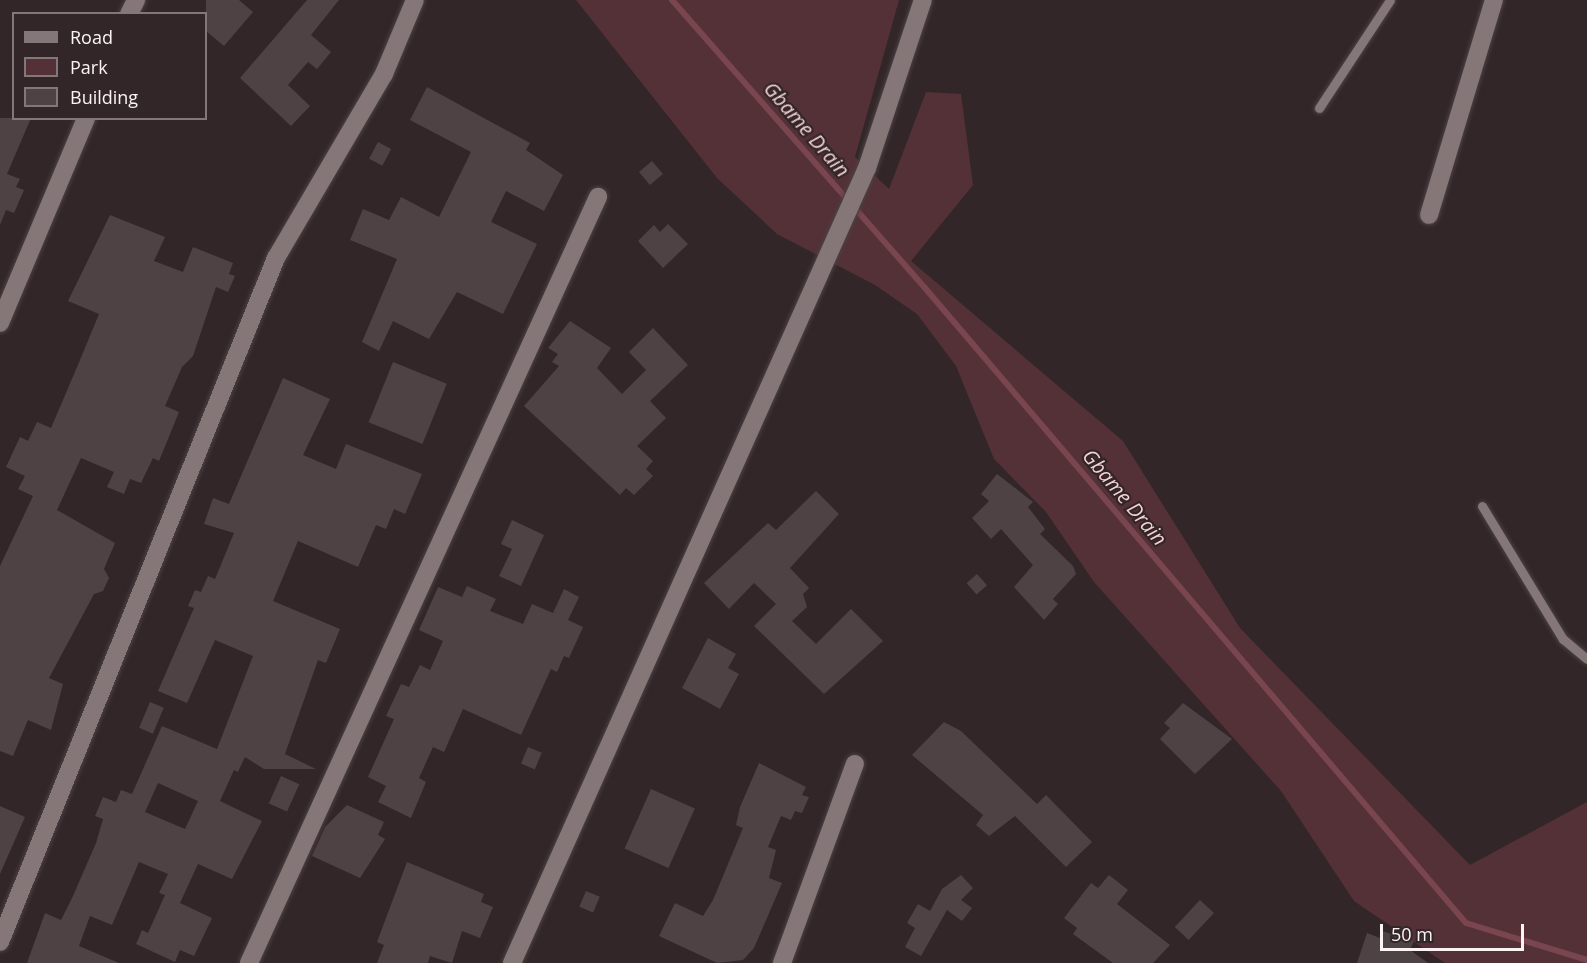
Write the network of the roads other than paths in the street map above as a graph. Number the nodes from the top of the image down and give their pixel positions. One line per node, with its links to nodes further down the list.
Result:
1 (415, 0): 13 (street)
2 (923, 0): 15 (street)
3 (1390, 0): 5 (lane)
4 (1494, 0): 8 (street)
5 (1319, 108)
6 (85, 120): 9 (street)
7 (598, 197): 14 (street)
8 (1429, 215)
9 (0, 323)
10 (1482, 506): 11 (lane)
11 (1587, 659)
12 (855, 764): 16 (street)
13 (0, 942)
14 (249, 963)
15 (512, 963)
16 (782, 963)

